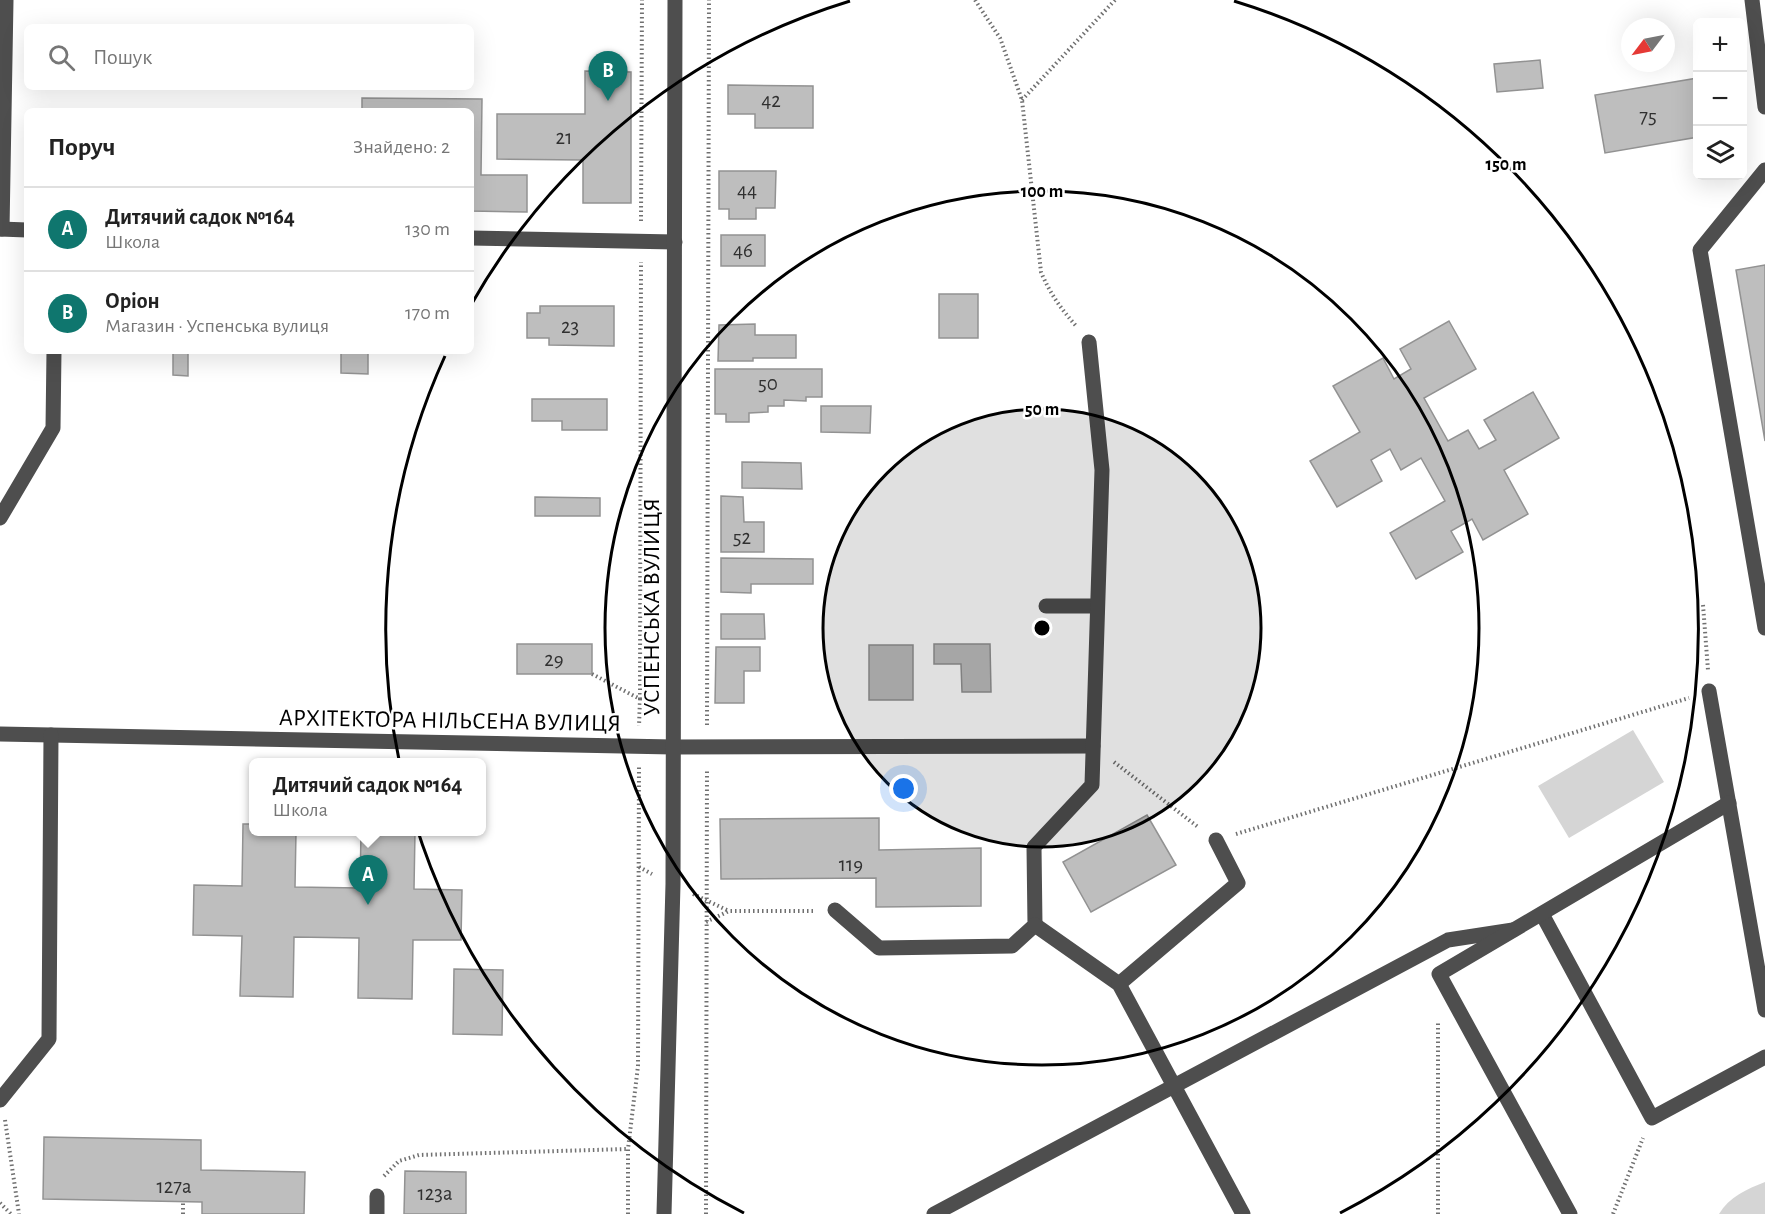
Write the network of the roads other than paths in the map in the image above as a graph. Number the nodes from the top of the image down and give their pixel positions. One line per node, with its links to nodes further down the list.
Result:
1 (6, 0): 6 (street)
2 (675, 0): 9 (street, УСПЕНСЬКА ВУЛИЦЯ)
3 (1752, 0): 4 (street)
4 (1765, 106)
5 (1765, 170): 15 (street)
6 (1, 229): 7 (street)
7 (24, 230)
8 (474, 238): 9 (street)
9 (675, 242): 20 (street, УСПЕНСЬКА ВУЛИЦЯ)
10 (1089, 342): 14 (street)
11 (54, 354): 12 (street)
12 (0, 518)
13 (1046, 606): 14 (street)
14 (1097, 606): 19 (street)
15 (1765, 628)
16 (1709, 692): 21 (street)
17 (0, 734): 18 (street, АРХІТЕКТОРА НІЛЬСЕНА ВУЛИЦЯ)
18 (51, 735): 20 (street, АРХІТЕКТОРА НІЛЬСЕНА ВУЛИЦЯ); 31 (street)
19 (1093, 746): 20 (street, АРХІТЕКТОРА НІЛЬСЕНА ВУЛИЦЯ); 25 (street)
20 (673, 747): 34 (street, УСПЕНСЬКА ВУЛИЦЯ)
21 (1729, 803): 24 (street); 28 (street)
22 (1216, 840): 27 (street)
23 (835, 910): 25 (street)
24 (1542, 914): 26 (street); 29 (street)
25 (1035, 925): 27 (street)
26 (1513, 930): 30 (street); 37 (street)
27 (1119, 984): 30 (street)
28 (1765, 1010)
29 (1765, 1057)
30 (1173, 1086): 35 (street); 36 (street)
31 (1, 1099)
32 (377, 1196): 33 (street)
33 (377, 1214)
34 (664, 1214)
35 (934, 1214)
36 (1243, 1214)
37 (1570, 1214)

